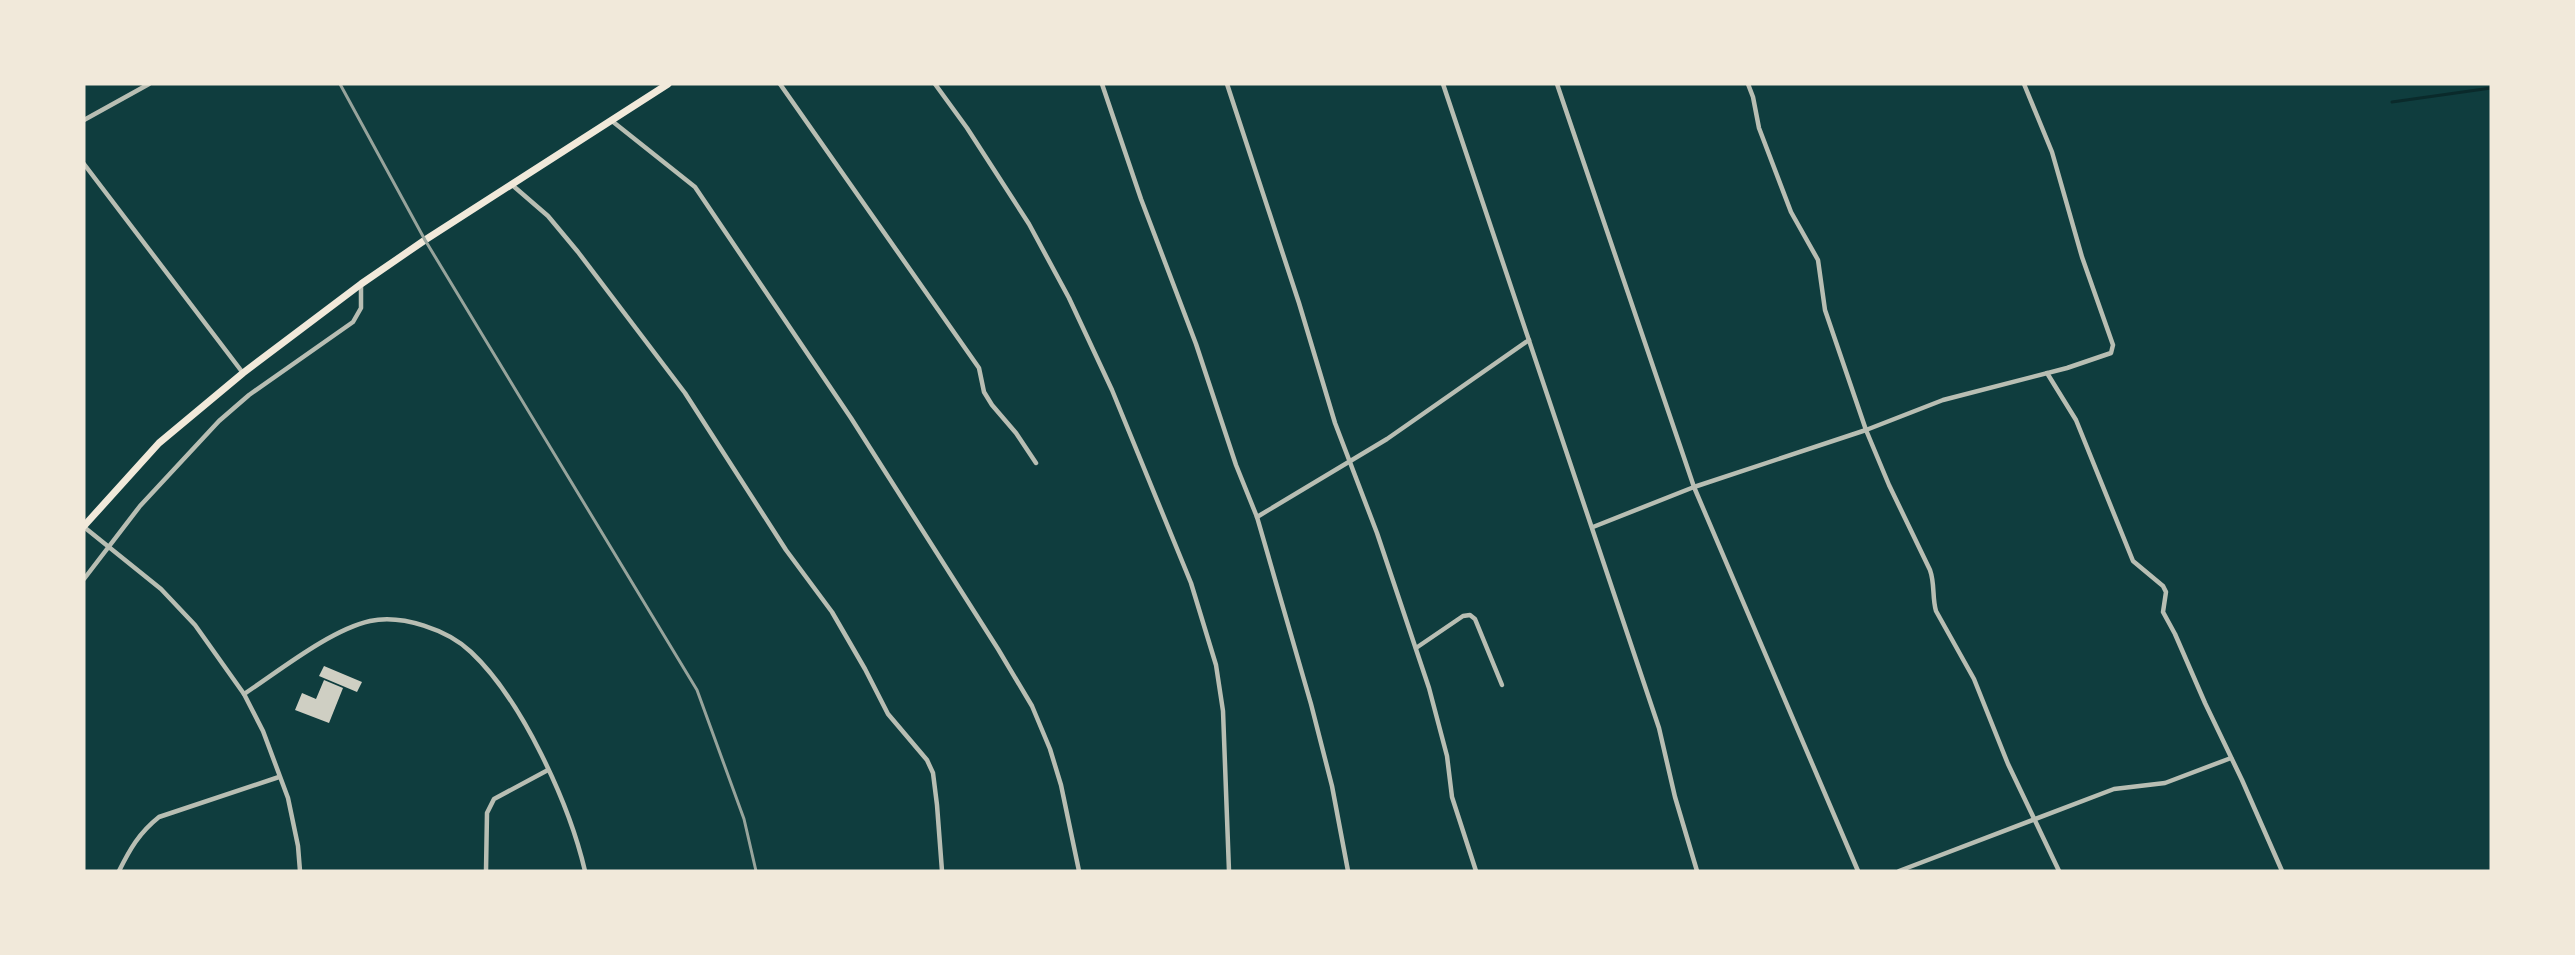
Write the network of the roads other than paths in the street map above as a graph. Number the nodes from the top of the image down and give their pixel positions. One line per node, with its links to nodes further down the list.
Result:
1 (149, 84): 11 (street)
2 (668, 84): 12 (main road)
3 (780, 84): 21 (street)
4 (935, 84): 41 (street)
5 (1102, 84): 23 (street)
6 (1227, 84): 20 (street)
7 (1443, 84): 16 (street)
8 (1557, 84): 22 (street)
9 (1748, 84): 19 (street)
10 (2024, 84): 18 (street)
11 (84, 120)
12 (612, 121): 14 (main road); 40 (street)
13 (84, 164): 17 (street)
14 (511, 184): 15 (main road); 39 (street)
15 (361, 284): 17 (main road); 26 (street)
16 (1529, 340): 20 (street); 25 (street)
17 (243, 373): 24 (main road)
18 (2047, 373): 19 (street); 31 (street)
19 (1866, 430): 22 (street); 34 (street)
20 (1349, 462): 23 (street); 28 (street)
21 (1036, 463)
22 (1694, 487): 25 (street); 45 (street)
23 (1257, 517): 42 (street)
24 (84, 527): 26 (street)
25 (1593, 527): 44 (street)
26 (109, 547): 27 (street); 30 (street)
27 (84, 579)
28 (1416, 648): 29 (street); 43 (street)
29 (1502, 685)
30 (244, 694): 32 (street); 33 (street)
31 (2231, 758): 34 (street); 48 (street)
32 (548, 770): 37 (street); 38 (street)
33 (279, 777): 35 (street); 36 (street)
34 (2036, 819): 46 (street); 47 (street)
35 (119, 871)
36 (300, 871)
37 (486, 871)
38 (585, 871)
39 (942, 871)
40 (1079, 871)
41 (1230, 871)
42 (1348, 871)
43 (1476, 871)
44 (1697, 871)
45 (1858, 871)
46 (1899, 871)
47 (2059, 871)
48 (2282, 871)

